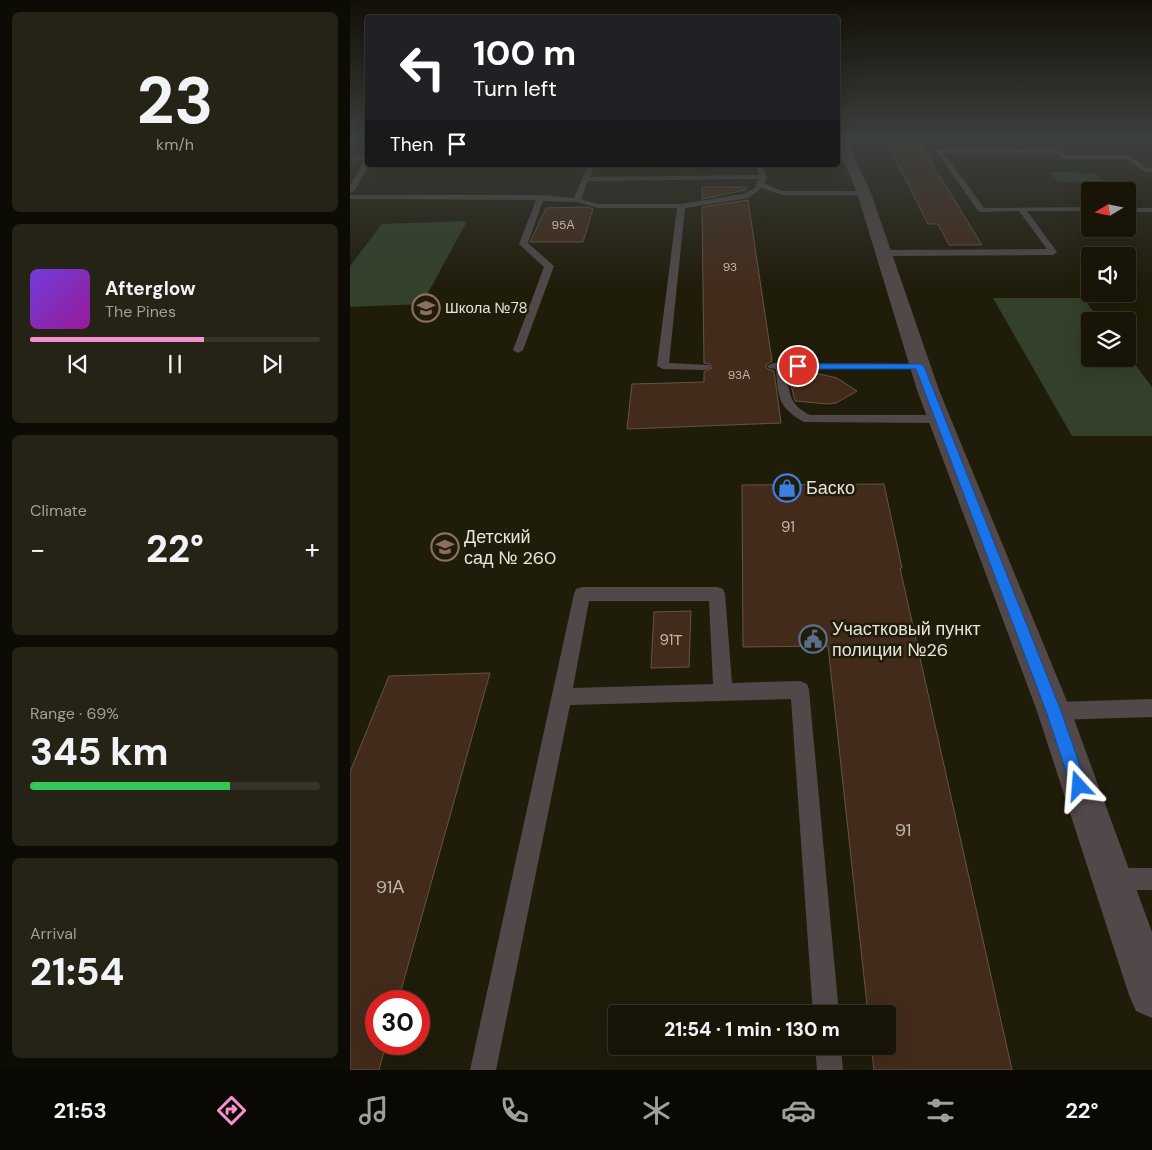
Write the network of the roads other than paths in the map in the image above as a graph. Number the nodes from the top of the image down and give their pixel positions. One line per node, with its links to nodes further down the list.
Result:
1 (582, 188): 9 (lane)
2 (758, 188): 10 (lane)
3 (770, 188): 6 (lane)
4 (861, 188): 6 (street)
5 (966, 188): 11 (lane)
6 (864, 193): 15 (street)
7 (350, 197): 8 (lane)
8 (541, 198): 9 (lane); 16 (lane)
9 (577, 200): 10 (lane)
10 (681, 206): 18 (lane)
11 (1021, 209): 12 (lane); 15 (lane)
12 (1081, 210)
13 (1136, 210): 14 (lane)
14 (1152, 210)
15 (883, 253): 17 (street)
16 (518, 350)
17 (920, 366): 19 (street); 19 (lane)
18 (704, 367)
19 (939, 419): 23 (street)
20 (723, 692): 21 (lane); 21 (lane); 27 (lane)
21 (562, 697): 29 (lane)
22 (1152, 708): 23 (lane)
23 (1054, 711): 24 (street)
24 (1111, 879): 25 (lane); 26 (street)
25 (1152, 879)
26 (1152, 995)
27 (825, 1005)
28 (829, 1055): 30 (lane)
29 (483, 1070)
30 (830, 1070)

